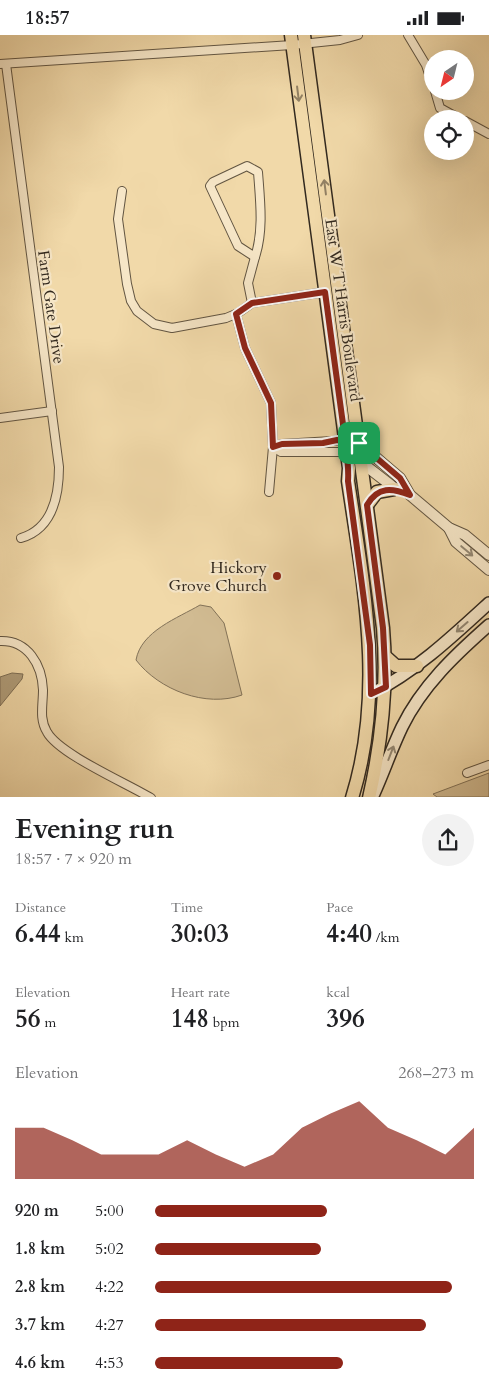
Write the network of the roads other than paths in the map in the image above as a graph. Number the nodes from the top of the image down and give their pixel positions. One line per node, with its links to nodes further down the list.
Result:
1 (358, 35): 3 (street)
2 (408, 35): 4 (street)
3 (298, 40): 5 (street); 10 (main road, East W T Harris Boulevard, one-way to 10); 15 (main road, East W T Harris Boulevard, one-way to 3)
4 (424, 62)
5 (3, 64): 13 (street, Farm Gate Drive)
6 (474, 126): 7 (street)
7 (489, 135)
8 (122, 191): 12 (street)
9 (255, 257): 9 (street); 11 (street)
10 (325, 292): 11 (street); 16 (main road, East W T Harris Boulevard)
11 (252, 303): 12 (street)
12 (236, 314): 17 (street)
13 (52, 411): 14 (street); 24 (street, Farm Gate Drive)
14 (0, 418)
15 (359, 443): 16 (street); 18 (main road, East W T Harris Boulevard); 21 (street)
16 (346, 446): 17 (street); 17 (street); 18 (street); 33 (main road, East W T Harris Boulevard)
17 (273, 447): 20 (street)
18 (362, 462): 19 (street); 22 (main road, East W T Harris Boulevard)
19 (394, 489): 21 (street); 22 (main road)
20 (269, 492)
21 (410, 495): 23 (street)
22 (367, 505): 30 (main road, East W T Harris Boulevard)
23 (449, 528): 25 (street); 26 (street, one-way to 26)
24 (21, 538)
25 (489, 555)
26 (489, 570)
27 (489, 603): 31 (main road, one-way to 31)
28 (489, 625): 38 (main road, one-way to 28)
29 (0, 641): 36 (street)
30 (386, 657): 31 (main road); 32 (main road, East W T Harris Boulevard)
31 (417, 667): 32 (main road)
32 (386, 687): 33 (main road); 38 (main road, East W T Harris Boulevard)
33 (371, 694): 37 (main road, East W T Harris Boulevard)
34 (489, 765): 35 (street)
35 (467, 773)
36 (151, 797)
37 (352, 797)
38 (370, 797)

